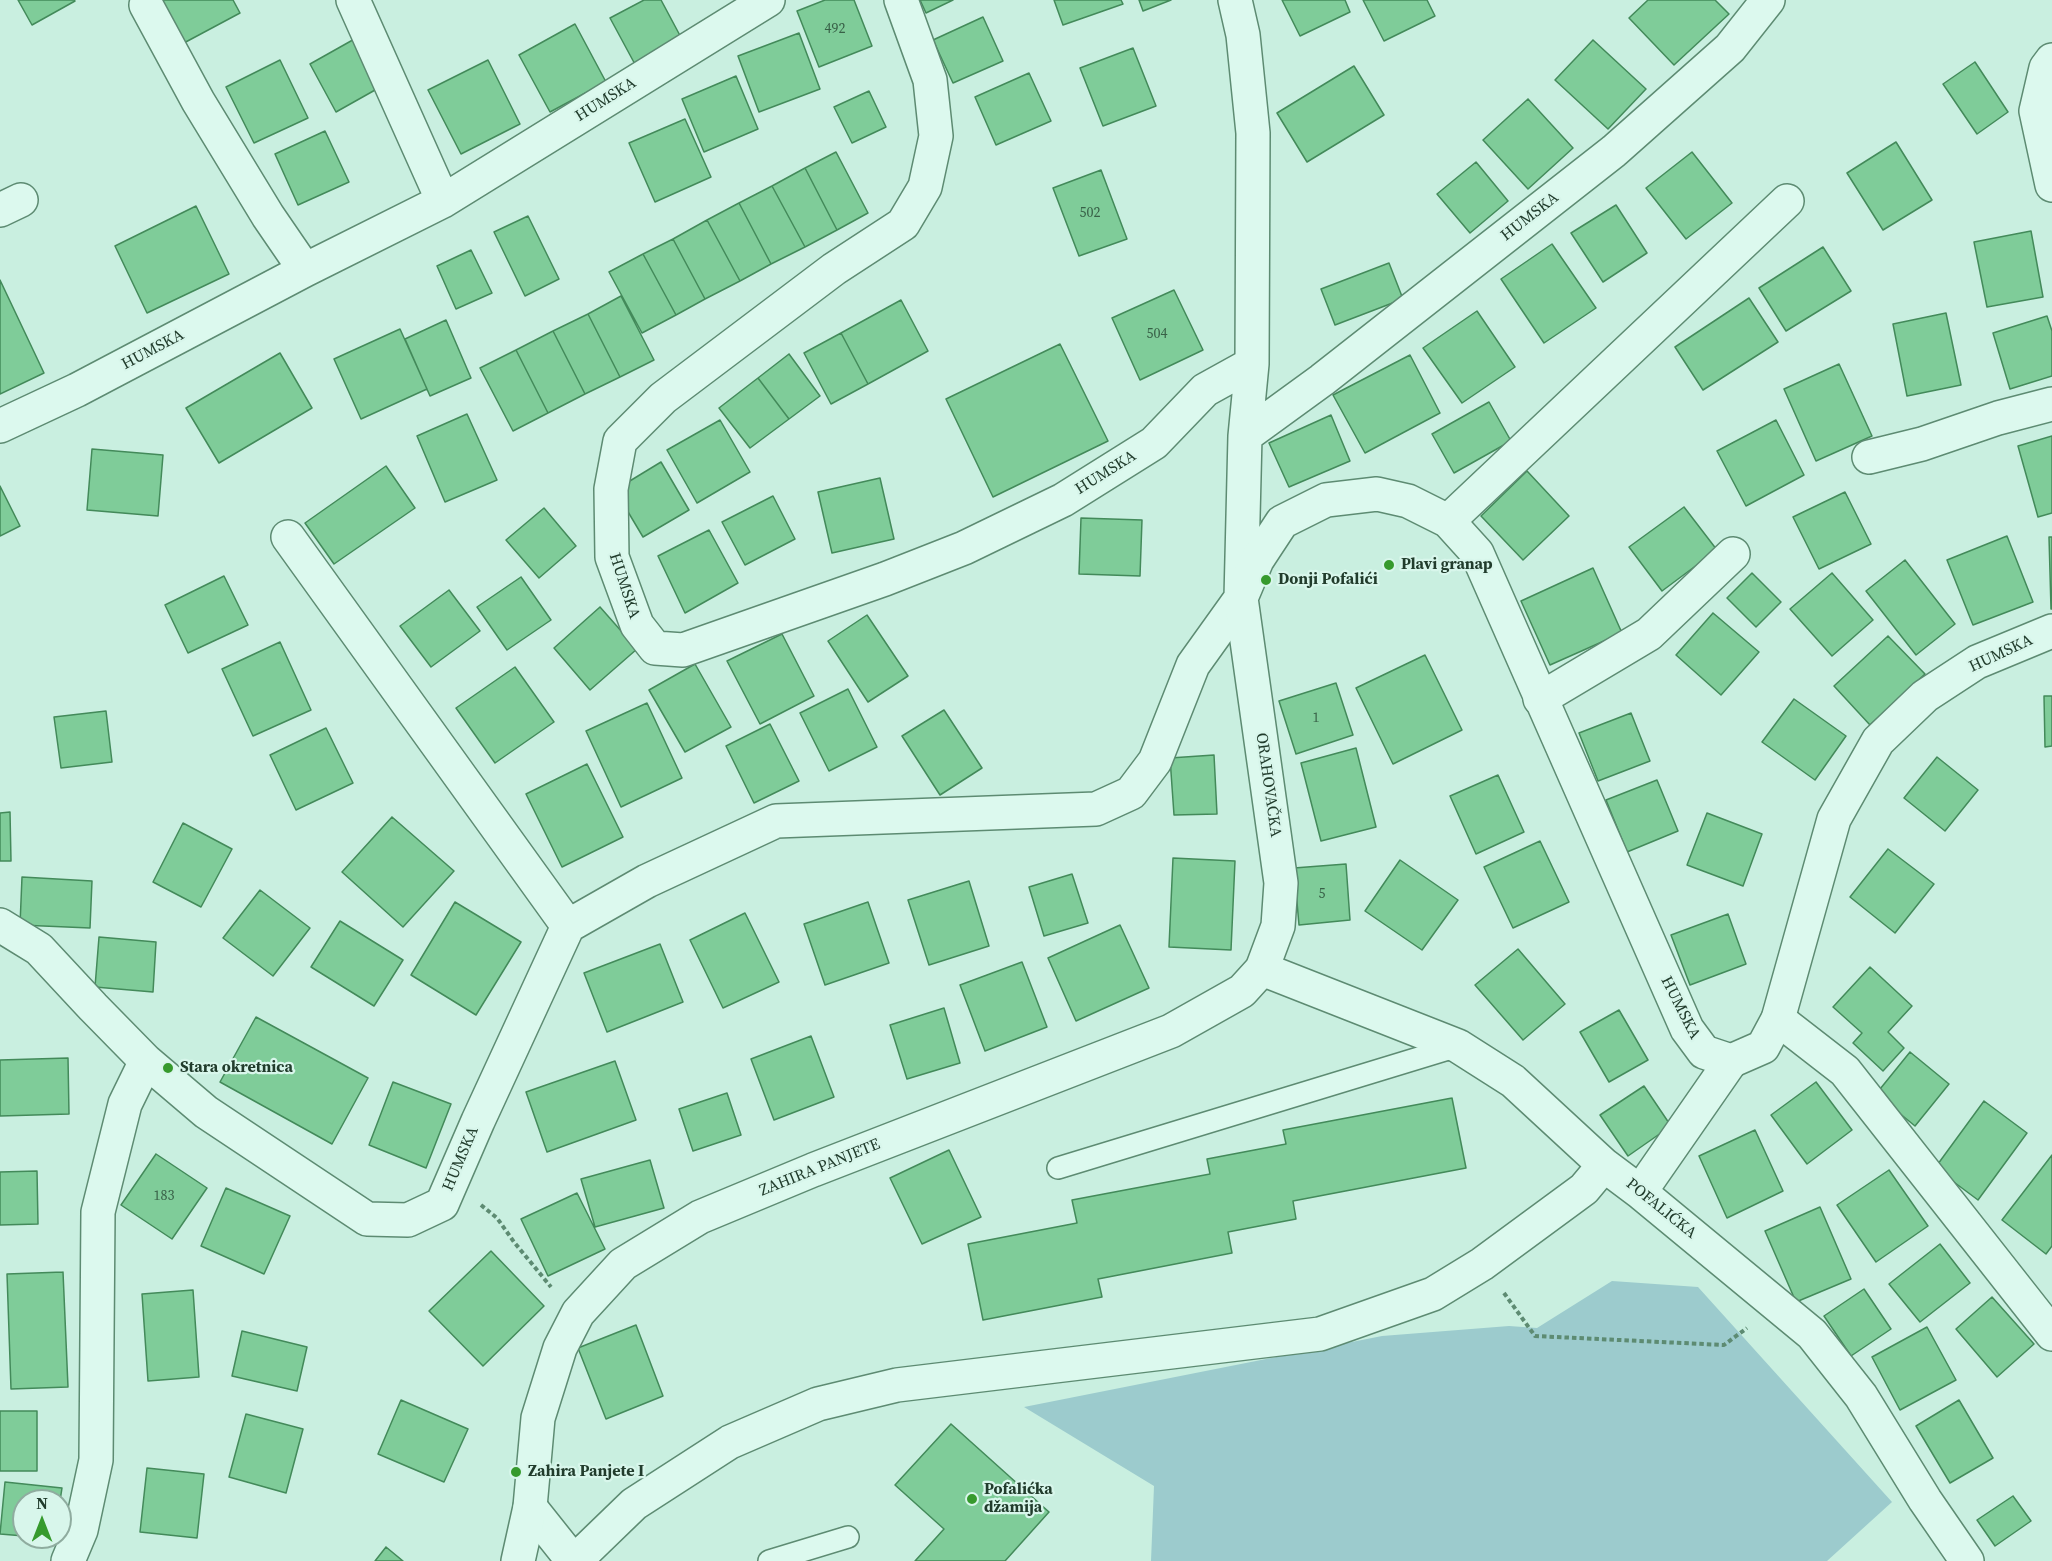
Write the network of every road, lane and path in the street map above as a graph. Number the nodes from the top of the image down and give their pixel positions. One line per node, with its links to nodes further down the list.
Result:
1 (353, 0): 9 (street)
2 (768, 0): 9 (street, HUMSKA)
3 (902, 0): 12 (street, HUMSKA)
4 (1235, 0): 12 (street)
5 (1768, 0): 15 (street, HUMSKA)
6 (146, 5): 11 (street)
7 (2052, 60): 8 (street)
8 (2052, 185)
9 (444, 201): 11 (street, HUMSKA)
10 (1787, 201): 17 (street)
11 (305, 270): 14 (street, HUMSKA)
12 (1252, 364): 15 (street)
13 (2052, 404): 16 (street)
14 (0, 426)
15 (1245, 436): 20 (street)
16 (1869, 458)
17 (1448, 521): 20 (street, HUMSKA); 22 (street, HUMSKA)
18 (288, 537): 24 (street)
19 (1733, 554): 22 (street)
20 (1240, 598): 24 (street, HUMSKA); 25 (street, ORAHOVAČKA)
21 (2052, 631): 26 (street, HUMSKA)
22 (1540, 699): 29 (street, HUMSKA)
23 (0, 925): 28 (street, HUMSKA)
24 (568, 926): 32 (street, HUMSKA)
25 (1262, 969): 27 (street, POFALIĆKA); 36 (street, ZAHIRA PANJETE)
26 (1778, 1019): 29 (street, HUMSKA); 37 (street)
27 (1458, 1046): 30 (street, POFALIĆKA); 31 (lane)
28 (146, 1060): 32 (street, HUMSKA); 40 (street)
29 (1731, 1060): 33 (street)
30 (1604, 1165): 33 (street, POFALIĆKA); 34 (street)
31 (1058, 1168)
32 (452, 1181): 36 (path)
33 (1640, 1192): 35 (street, POFALIĆKA)
34 (1482, 1264): 35 (path); 42 (street)
35 (1777, 1305): 44 (street, POFALIĆKA)
36 (578, 1313): 38 (street, ZAHIRA PANJETE)
37 (2052, 1334)
38 (530, 1507): 41 (street, ZAHIRA PANJETE); 42 (street)
39 (848, 1537): 43 (lane)
40 (68, 1561)
41 (518, 1561)
42 (574, 1561)
43 (769, 1561)
44 (1967, 1561)

